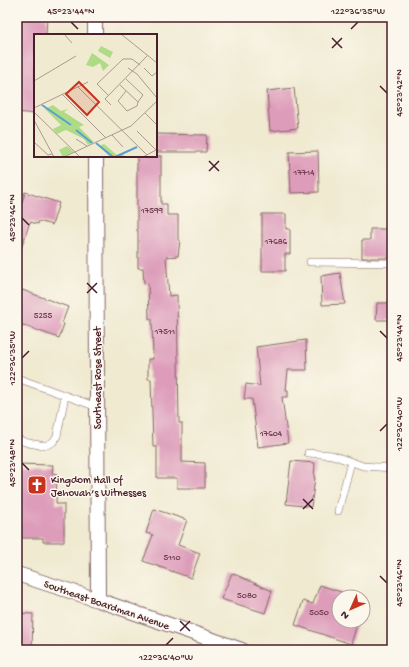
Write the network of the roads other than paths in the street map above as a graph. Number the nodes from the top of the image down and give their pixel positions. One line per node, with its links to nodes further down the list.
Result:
1 (95, 17): 2 (street)
2 (95, 34)
3 (96, 157): 8 (street, Southeast Rose Street)
4 (310, 262): 5 (lane)
5 (392, 263)
6 (17, 378): 7 (lane)
7 (65, 396): 8 (lane); 9 (lane)
8 (97, 407): 15 (street, Southeast Rose Street)
9 (17, 439)
10 (308, 453): 11 (lane)
11 (352, 462): 12 (lane); 13 (lane)
12 (392, 468)
13 (338, 511)
14 (17, 574): 15 (street, Southeast Boardman Avenue)
15 (98, 600): 16 (street, Southeast Boardman Avenue)
16 (242, 650)

